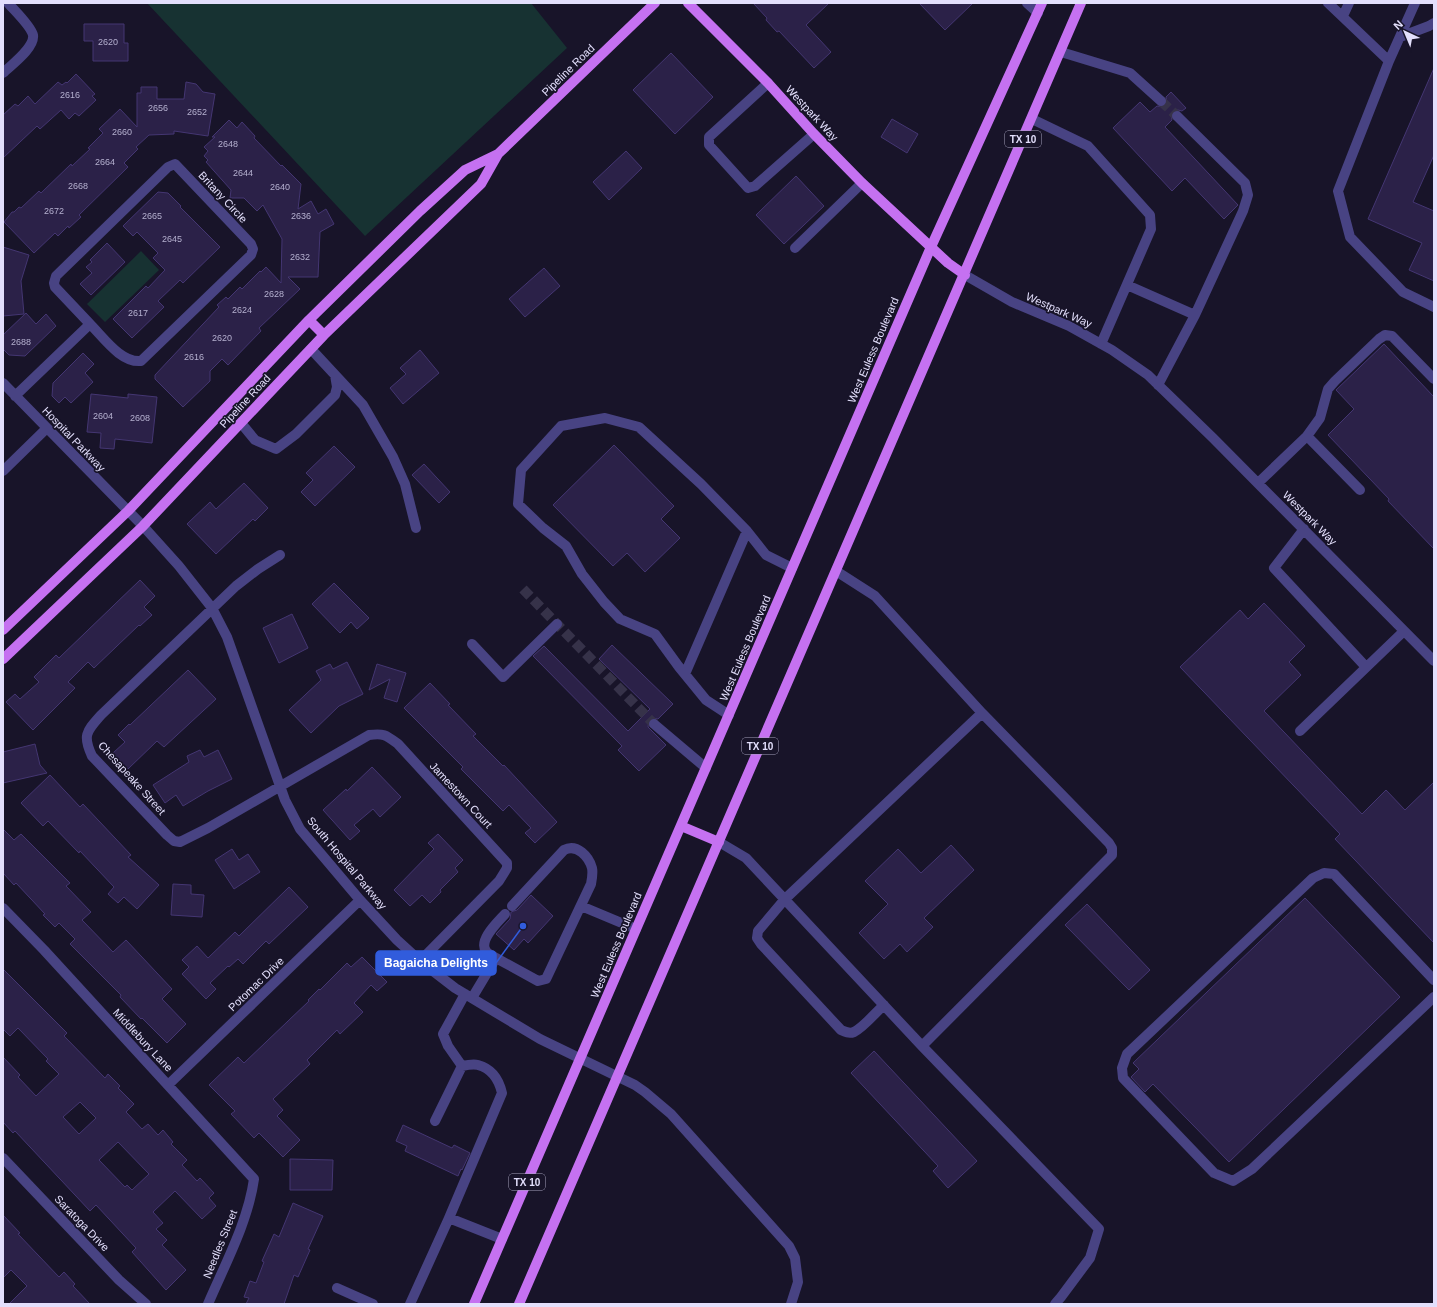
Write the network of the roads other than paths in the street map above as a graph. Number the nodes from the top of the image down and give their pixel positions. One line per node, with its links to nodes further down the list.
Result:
1 (8, 3): 15 (street)
2 (654, 3): 21 (main road, Pipeline Road)
3 (688, 3): 16 (main road, Westpark Way)
4 (1027, 3): 9 (street)
5 (1081, 3): 13 (main road, TX 10)
6 (1328, 3): 10 (street)
7 (1349, 3): 10 (street)
8 (1415, 3): 12 (street)
9 (1040, 8): 23 (main road, West Euless Boulevard / TX 10)
10 (1343, 16): 14 (street)
11 (1434, 23): 12 (street)
12 (1400, 37): 14 (street)
13 (1061, 52): 17 (street); 19 (main road, TX 10)
14 (1389, 61): 27 (street)
15 (3, 73)
16 (768, 83): 20 (main road, Westpark Way); 20 (street)
17 (1161, 101)
18 (1177, 116): 28 (street)
19 (1032, 119): 25 (main road, TX 10); 26 (street)
20 (814, 134): 22 (main road, Westpark Way)
21 (498, 154): 29 (main road, Pipeline Road); 31 (main road, Pipeline Road)
22 (862, 183): 23 (main road, Westpark Way); 24 (street)
23 (931, 247): 25 (main road, Westpark Way); 51 (main road, West Euless Boulevard / TX 10)
24 (795, 248)
25 (965, 275): 32 (street, Westpark Way); 52 (main road, TX 10)
26 (1127, 285): 28 (street); 32 (street)
27 (1434, 307)
28 (1195, 316): 37 (street)
29 (309, 320): 31 (main road); 45 (main road, Pipeline Road)
30 (90, 324): 30 (street, Britany Circle); 38 (street)
31 (324, 335): 33 (main road, Pipeline Road)
32 (1101, 344): 37 (street, Westpark Way)
33 (310, 349): 34 (street); 39 (main road, Pipeline Road)
34 (335, 375): 39 (street); 47 (street)
35 (1434, 379): 41 (street)
36 (3, 383): 38 (street, Hospital Parkway)
37 (1158, 386): 43 (street, Westpark Way)
38 (15, 396): 40 (street, Hospital Parkway)
39 (241, 423): 46 (main road, Pipeline Road)
40 (47, 428): 42 (street); 45 (street, Hospital Parkway)
41 (1307, 436): 43 (street); 44 (street)
42 (3, 471)
43 (1258, 483): 48 (street, Westpark Way)
44 (1360, 490)
45 (128, 511): 46 (street, South Hospital Parkway); 55 (main road, Pipeline Road)
46 (143, 526): 53 (street, South Hospital Parkway); 58 (main road, Pipeline Road)
47 (416, 528)
48 (1304, 529): 56 (street, Westpark Way); 60 (street)
49 (747, 531): 51 (street); 61 (street); 61 (street)
50 (280, 555): 53 (street, Chesapeake Street)
51 (792, 568): 63 (main road, West Euless Boulevard / TX 10)
52 (836, 571): 62 (street); 69 (main road, TX 10)
53 (212, 608): 67 (street, South Hospital Parkway); 67 (street, Chesapeake Street)
54 (557, 624): 57 (street)
55 (3, 630)
56 (1404, 630): 59 (street, Westpark Way); 60 (street)
57 (472, 644)
58 (3, 659)
59 (1434, 661)
60 (1366, 667): 65 (street)
61 (685, 674): 63 (street)
62 (982, 713): 70 (street); 81 (street)
63 (729, 715): 66 (main road, West Euless Boulevard / TX 10)
64 (654, 724): 66 (street)
65 (1300, 731)
66 (706, 768): 68 (main road, West Euless Boulevard / TX 10)
67 (281, 786): 71 (street, South Hospital Parkway); 76 (street, Jamestown Court)
68 (681, 826): 69 (main road); 74 (main road, West Euless Boulevard / TX 10)
69 (719, 842): 70 (street); 84 (main road, TX 10)
70 (785, 899): 80 (street); 80 (street)
71 (360, 900): 76 (street, South Hospital Parkway); 85 (street, Potomac Drive)
72 (581, 906): 74 (street); 75 (street); 75 (street)
73 (3, 908): 85 (street, Middlebury Lane)
74 (636, 929): 82 (main road, West Euless Boulevard / TX 10)
75 (496, 958): 78 (street)
76 (420, 961): 78 (street, South Hospital Parkway)
77 (1434, 980): 79 (street)
78 (468, 996): 82 (street, South Hospital Parkway); 83 (street)
79 (1434, 997)
80 (884, 1004): 81 (street)
81 (922, 1046): 99 (street)
82 (580, 1059): 84 (street, South Hospital Parkway); 90 (main road, West Euless Boulevard / TX 10)
83 (462, 1066): 86 (street); 89 (street)
84 (618, 1076): 97 (main road, TX 10); 98 (street, South Hospital Parkway)
85 (168, 1085): 88 (street, Middlebury Lane)
86 (435, 1121)
87 (3, 1158): 92 (street, Saratoga Drive)
88 (252, 1193): 93 (street, Needles Street)
89 (448, 1218): 90 (street); 95 (street)
90 (502, 1240): 96 (main road, West Euless Boulevard / TX 10)
91 (337, 1288): 94 (street)
92 (146, 1304)
93 (208, 1304)
94 (373, 1304)
95 (410, 1304)
96 (474, 1304)
97 (519, 1304)
98 (791, 1304)
99 (1054, 1304)

